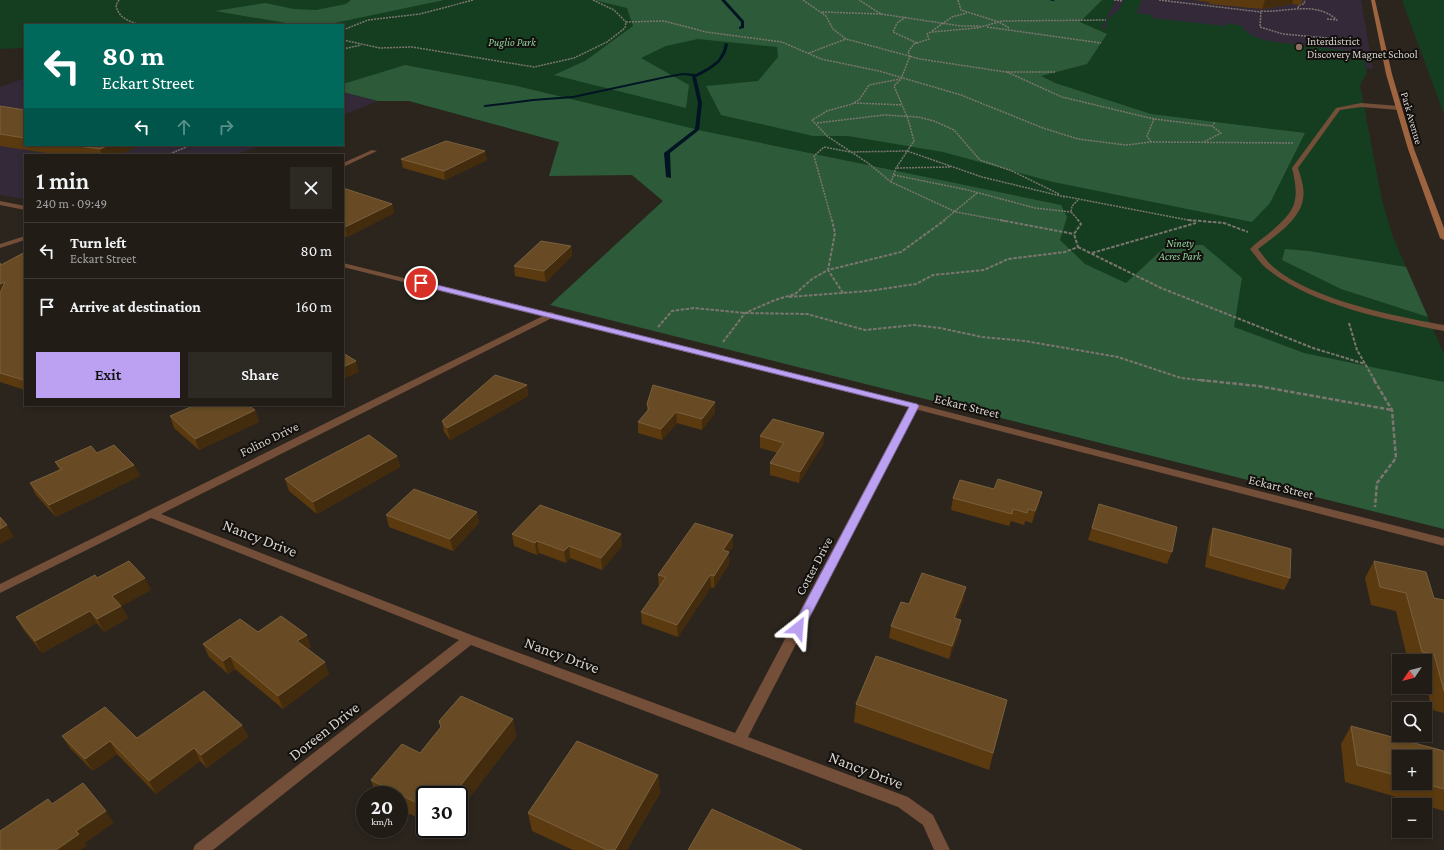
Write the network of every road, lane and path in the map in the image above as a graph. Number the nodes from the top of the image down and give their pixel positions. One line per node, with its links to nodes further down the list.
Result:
1 (119, 0): 22 (path)
2 (473, 0): 26 (path)
3 (593, 0): 20 (path)
4 (803, 0): 13 (path)
5 (859, 0): 16 (path)
6 (958, 0): 14 (path)
7 (1114, 0): 11 (path)
8 (1159, 0): 15 (path)
9 (1305, 0): 12 (path)
10 (1373, 0): 42 (main road, Park Avenue)
11 (1122, 1)
12 (1298, 8): 15 (path); 18 (path)
13 (821, 12): 16 (path); 29 (path)
14 (968, 12): 21 (path); 23 (path)
15 (1261, 12): 28 (path)
16 (881, 14): 17 (path)
17 (906, 17): 23 (path); 31 (path)
18 (1327, 19)
19 (1106, 20): 21 (path)
20 (626, 22): 33 (path); 35 (path)
21 (999, 22): 24 (path); 25 (path)
22 (137, 24)
23 (943, 24): 24 (path); 27 (path)
24 (985, 26): 25 (path); 27 (path)
25 (1011, 29): 32 (path)
26 (344, 30)
27 (931, 32): 31 (path)
28 (1327, 38)
29 (846, 39): 35 (path); 36 (path)
30 (344, 42): 33 (path)
31 (918, 43): 36 (path)
32 (1101, 43)
33 (361, 45): 34 (path)
34 (344, 49)
35 (808, 54): 39 (path)
36 (910, 56): 37 (path); 39 (path)
37 (1006, 72): 38 (path); 44 (path)
38 (1055, 72)
39 (901, 79): 40 (path); 41 (path); 48 (path)
40 (854, 103): 41 (path); 46 (path)
41 (902, 105): 43 (path)
42 (1399, 108): 50 (street); 71 (main road, Park Avenue)
43 (906, 116): 46 (path); 53 (path); 62 (path)
44 (1154, 119): 47 (path); 48 (path)
45 (1215, 122): 47 (path)
46 (817, 123): 54 (path)
47 (1212, 126): 49 (path)
48 (1151, 142): 49 (path)
49 (1204, 142): 50 (path)
50 (1312, 145): 72 (street)
51 (189, 146): 55 (path)
52 (374, 151): 56 (street)
53 (907, 151): 54 (path); 57 (path); 58 (path)
54 (850, 152): 60 (path); 77 (path)
55 (169, 154)
56 (344, 165)
57 (953, 167): 58 (path); 62 (path)
58 (896, 168): 59 (path)
59 (894, 175): 60 (path); 61 (path)
60 (891, 182): 66 (path)
61 (977, 193): 66 (path); 67 (path)
62 (1065, 197): 63 (path)
63 (1078, 200): 67 (path); 68 (path)
64 (0, 203): 65 (street)
65 (24, 208)
66 (956, 212): 69 (path); 77 (path)
67 (1071, 212): 69 (path)
68 (1197, 222): 72 (path); 75 (path)
69 (1074, 234): 74 (path)
70 (24, 238): 73 (street)
71 (1444, 238)
72 (1265, 239): 80 (street)
73 (0, 246)
74 (1078, 247): 75 (path); 78 (path)
75 (1091, 253): 86 (path)
76 (344, 265): 82 (street, Eckart Street)
77 (828, 270): 78 (path); 79 (path)
78 (843, 293): 79 (path)
79 (783, 297): 81 (path)
80 (1343, 303): 83 (street); 86 (path)
81 (745, 313): 84 (path); 85 (path); 88 (path)
82 (551, 315): 84 (street, Eckart Street); 89 (street, Folino Drive)
83 (1444, 328)
84 (647, 339): 85 (street, Eckart Street)
85 (713, 356): 87 (street, Eckart Street)
86 (1365, 364): 88 (path)
87 (914, 406): 90 (street, Eckart Street); 94 (street, Cotter Drive)
88 (1392, 410): 90 (path)
89 (151, 514): 92 (street, Folino Drive); 93 (street, Nancy Drive)
90 (1373, 524): 91 (street, Eckart Street)
91 (1444, 542)
92 (0, 589)
93 (469, 639): 94 (street, Nancy Drive); 95 (street, Doreen Drive)
94 (739, 740): 96 (street, Nancy Drive)
95 (201, 850)
96 (942, 850)

